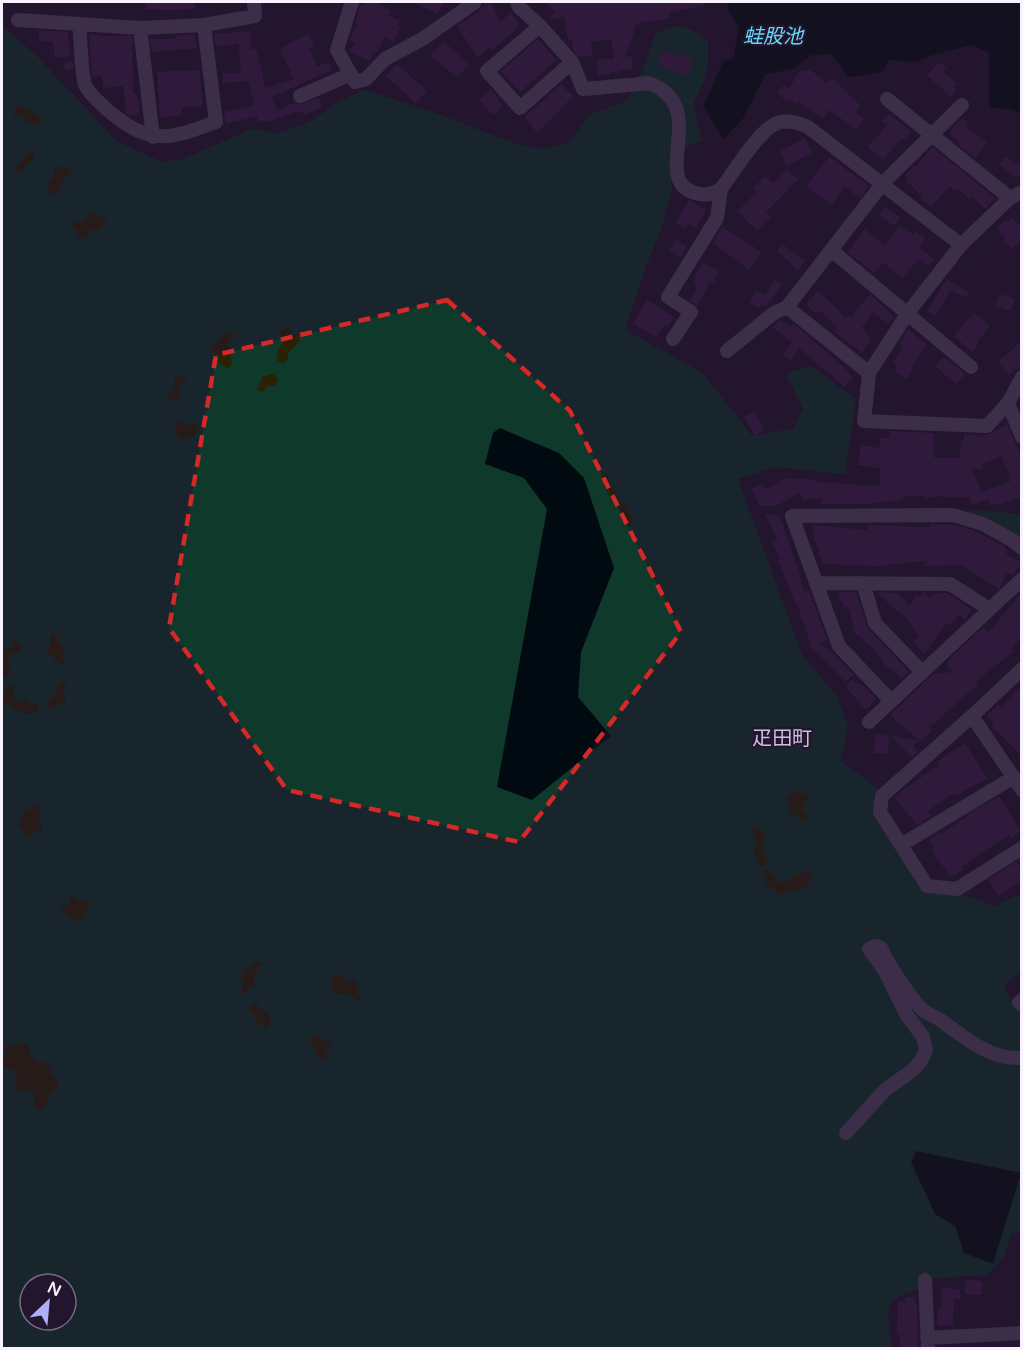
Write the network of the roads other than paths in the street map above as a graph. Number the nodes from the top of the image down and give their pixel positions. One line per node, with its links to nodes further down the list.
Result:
1 (254, 2): 7 (street)
2 (352, 2): 11 (street)
3 (517, 2): 8 (street)
4 (470, 3): 11 (street)
5 (18, 20): 6 (street)
6 (79, 25): 9 (street); 16 (street)
7 (204, 25): 9 (street); 16 (street)
8 (540, 26): 10 (street); 10 (street)
9 (140, 28): 16 (street)
10 (572, 62): 18 (street)
11 (351, 74): 12 (street)
12 (300, 96)
13 (887, 99): 15 (street)
14 (962, 105): 15 (street)
15 (932, 136): 17 (street); 19 (street)
16 (153, 137)
17 (883, 183): 18 (street); 20 (street); 21 (street)
18 (721, 189): 24 (street)
19 (1016, 195): 20 (street)
20 (961, 245): 23 (street)
21 (831, 250): 22 (street); 23 (street)
22 (787, 308): 25 (street); 27 (street)
23 (907, 314): 26 (street); 27 (street)
24 (673, 339)
25 (727, 351)
26 (971, 367)
27 (869, 373): 29 (street)
28 (1022, 378): 29 (street)
29 (1008, 403): 30 (street)
30 (1022, 437)
31 (1022, 549): 33 (street)
32 (1022, 579): 35 (street)
33 (816, 583): 34 (street); 38 (street)
34 (863, 583): 35 (street); 37 (street)
35 (989, 609): 37 (street)
36 (1022, 669): 39 (street)
37 (922, 672): 38 (street)
38 (891, 701): 40 (street)
39 (972, 716): 41 (street); 43 (street)
40 (869, 722)
41 (1014, 777): 42 (street); 43 (street)
42 (1022, 790)
43 (901, 845): 44 (street)
44 (1022, 848)
45 (1022, 1058): 46 (street)
46 (846, 1133)
47 (925, 1280): 49 (street)
48 (1022, 1333): 49 (street)
49 (927, 1343)

